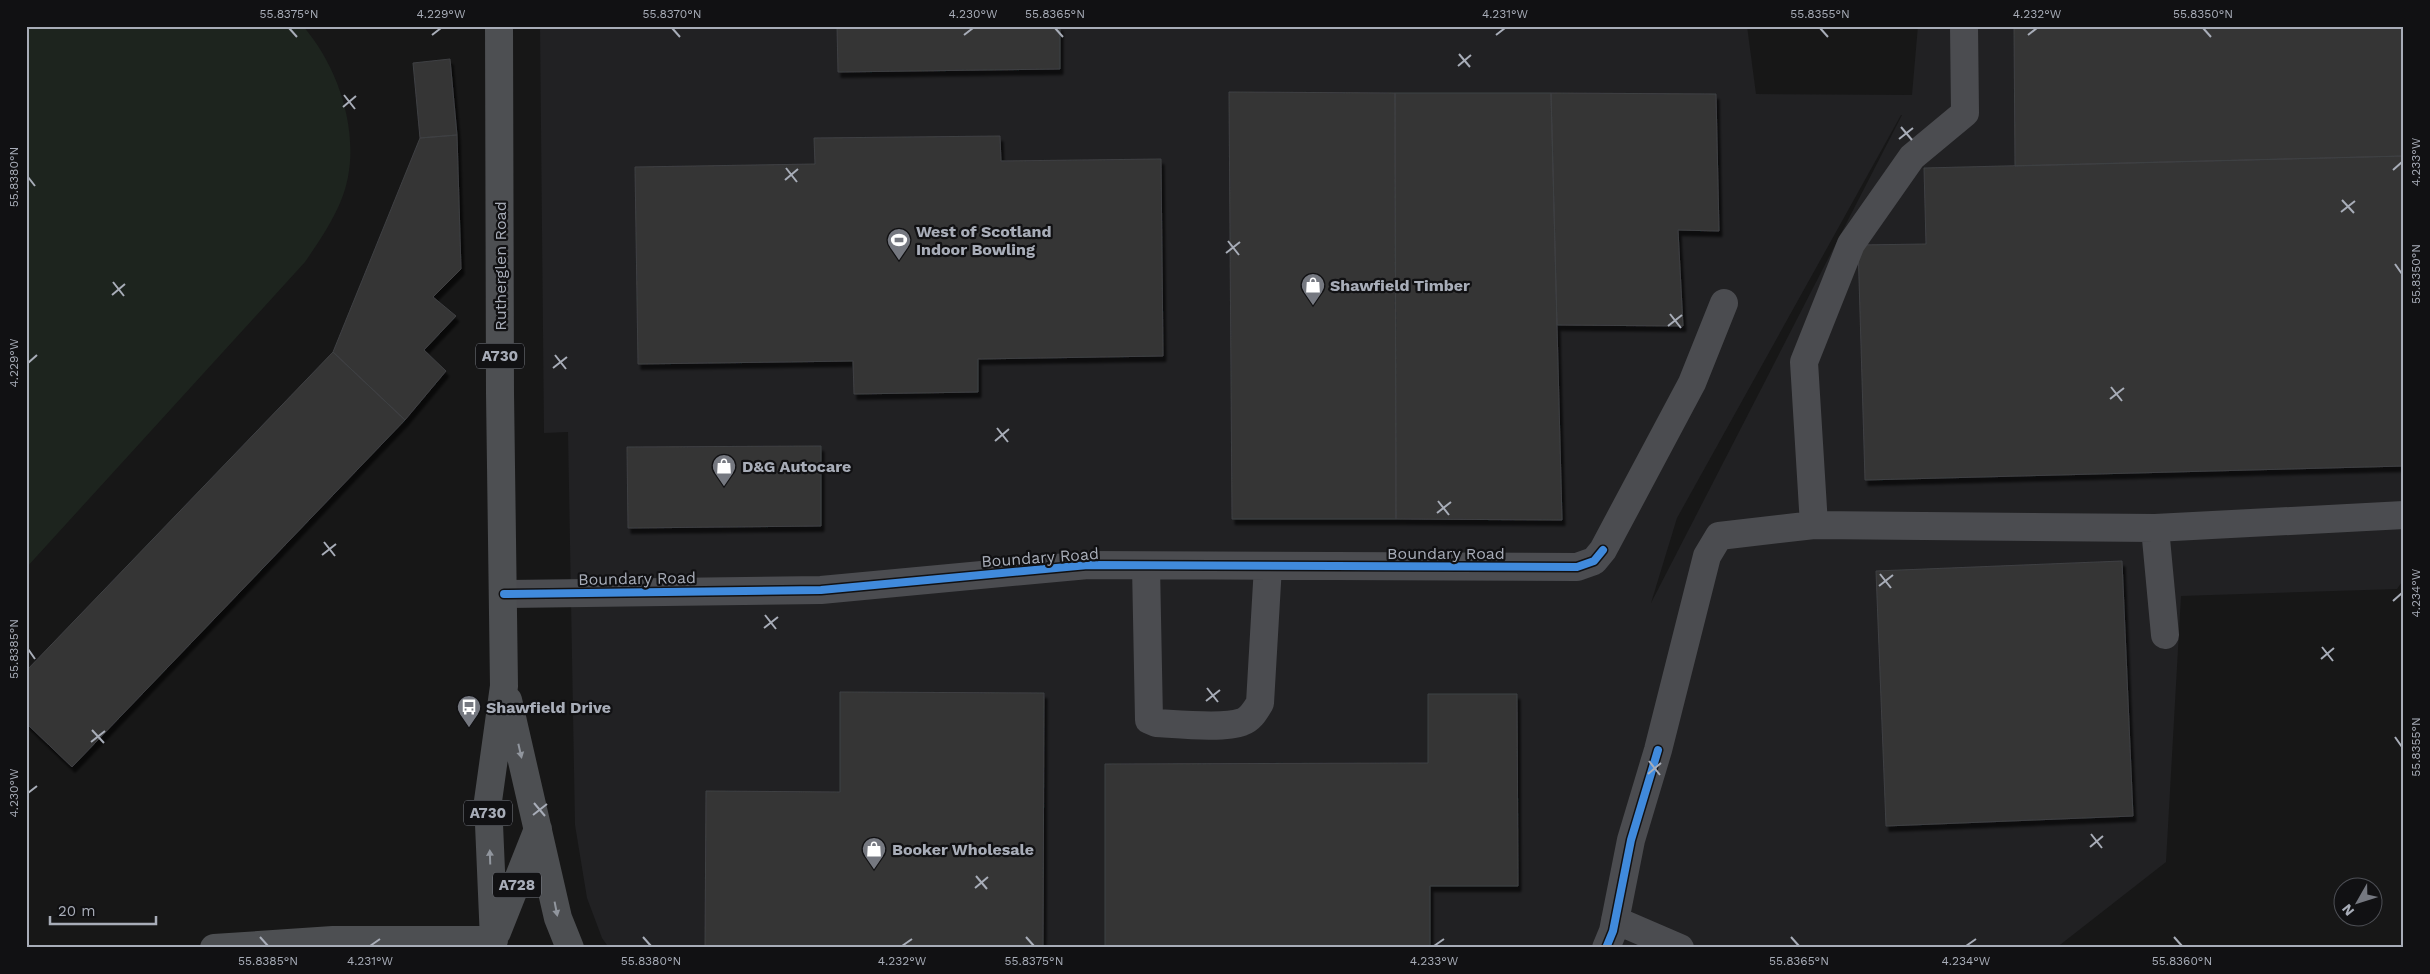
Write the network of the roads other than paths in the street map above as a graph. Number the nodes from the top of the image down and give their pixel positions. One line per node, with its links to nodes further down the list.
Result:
1 (498, 26): 9 (main road, Rutherglen Road / A730)
2 (1964, 26): 5 (street)
3 (1724, 303): 8 (street, Boundary Road)
4 (2404, 515): 6 (street)
5 (1814, 525): 6 (street); 13 (street)
6 (2155, 528): 10 (street)
7 (1146, 566): 8 (street, Boundary Road); 8 (street); 9 (street, Boundary Road)
8 (1268, 566)
9 (504, 594): 11 (main road, Rutherglen Road / A730)
10 (2165, 635)
11 (504, 686): 12 (main road, Rutherglen Road / A730, one-way to 12); 14 (main road, Rutherglen Road / A730, one-way to 11)
12 (538, 828): 14 (main road, A728); 16 (main road, Rutherglen Road / A730, one-way to 16)
13 (1615, 920): 17 (street); 18 (street)
14 (496, 946): 15 (main road)
15 (214, 948)
16 (570, 948)
17 (1606, 948)
18 (1680, 948)

